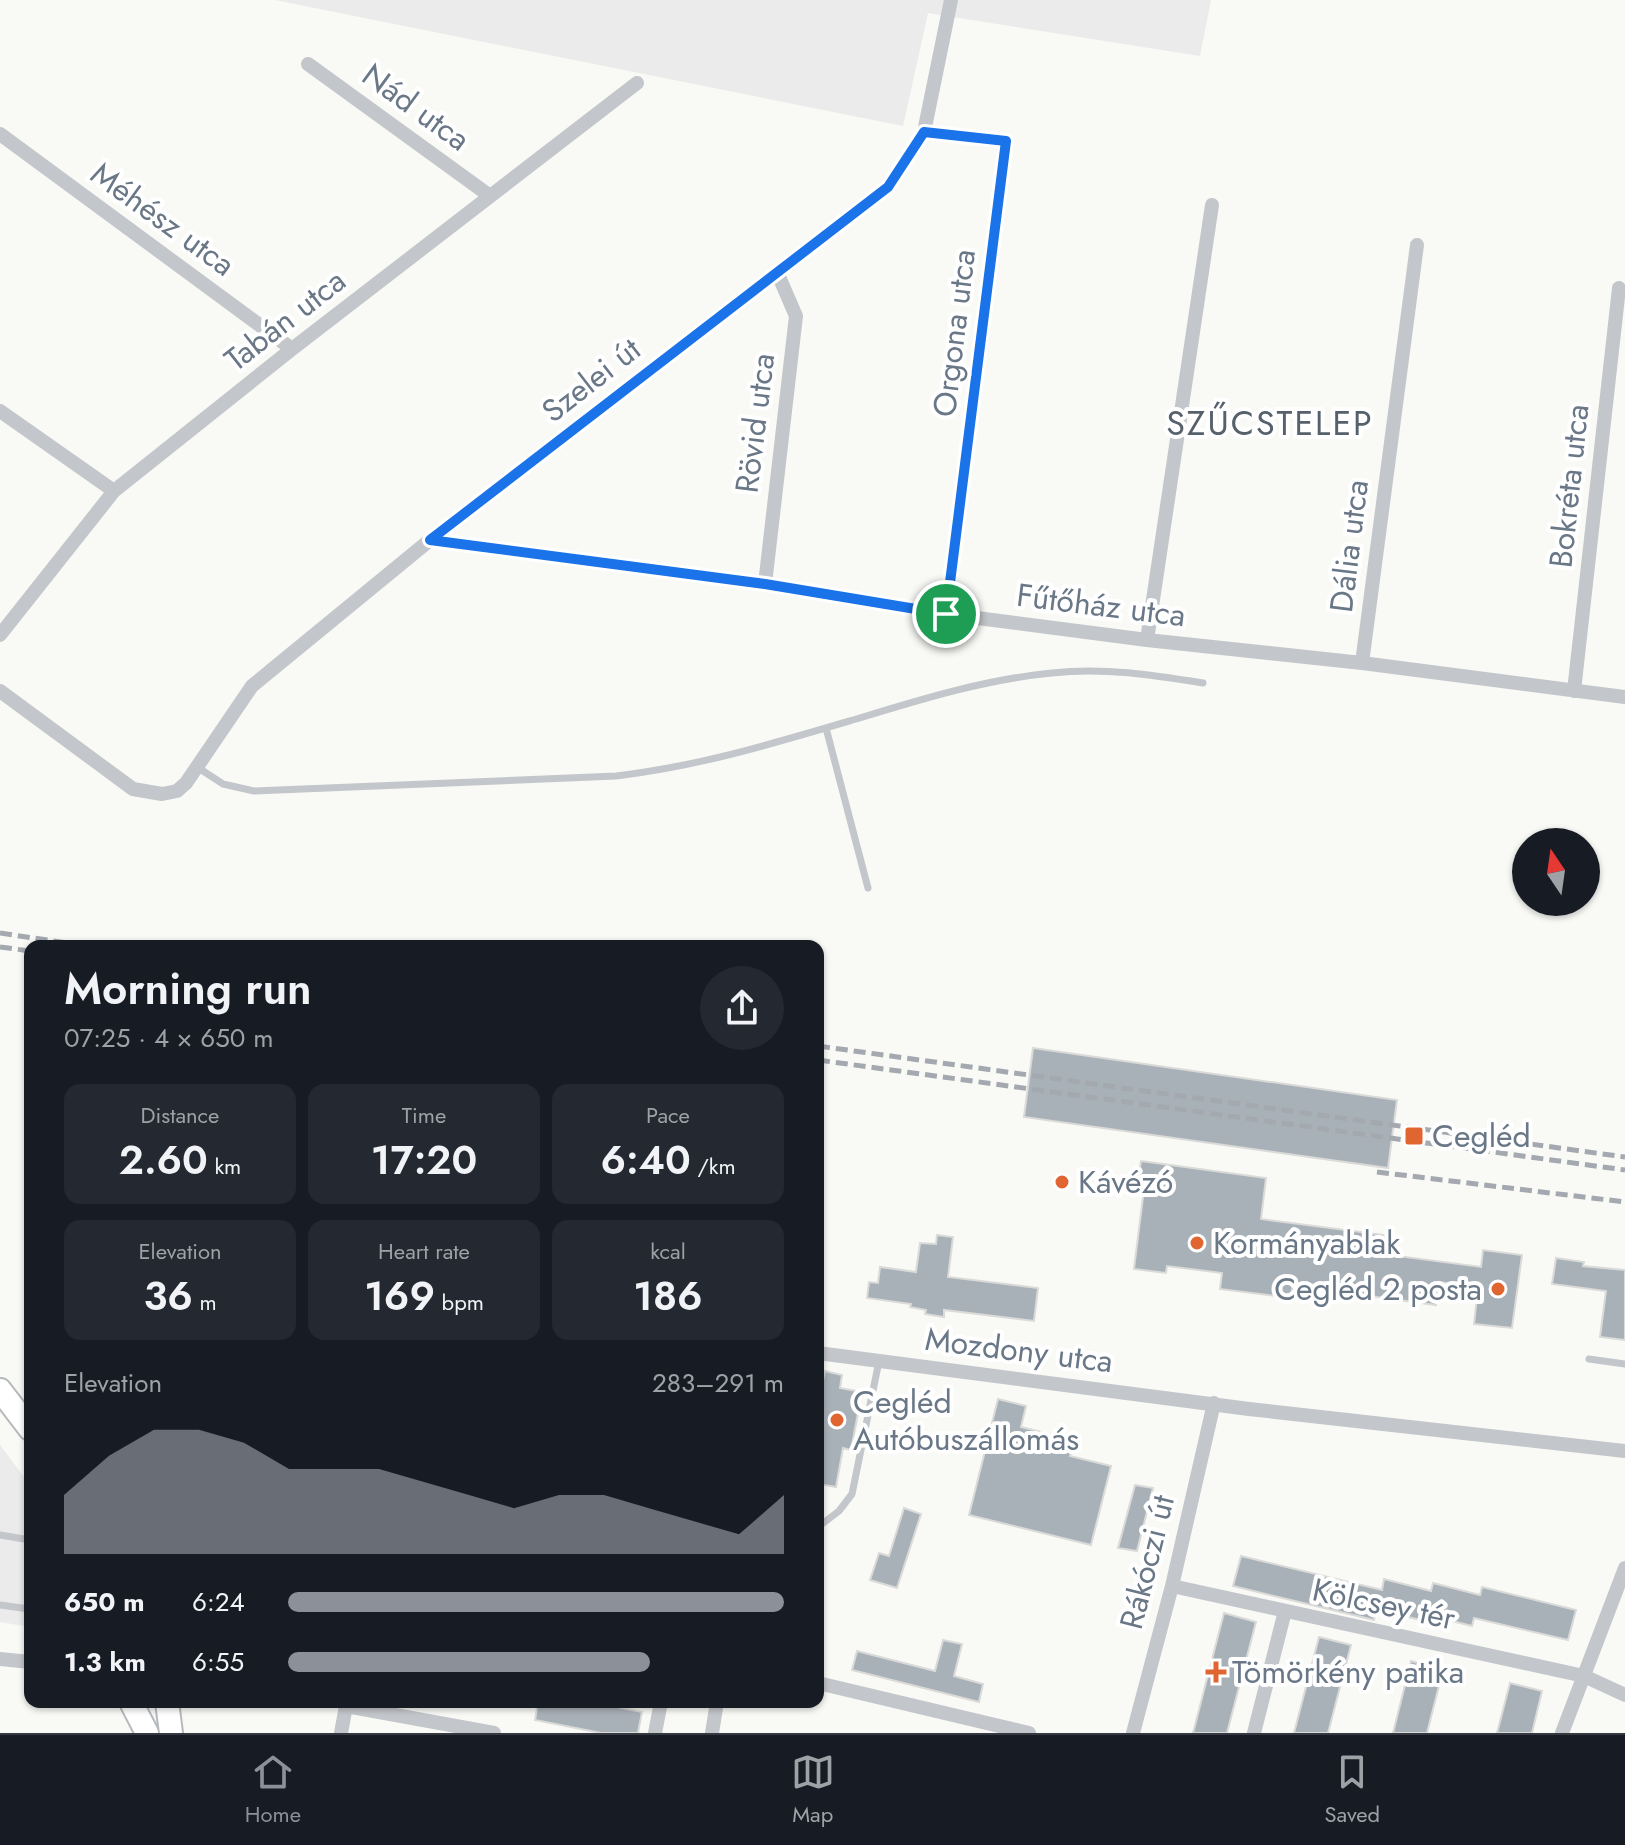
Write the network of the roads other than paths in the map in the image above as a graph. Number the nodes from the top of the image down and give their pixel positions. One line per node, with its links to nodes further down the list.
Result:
1 (951, 0): 4 (street, Szelei út)
2 (308, 64): 6 (street, Nád utca)
3 (637, 83): 6 (street, Tabán utca)
4 (924, 132): 9 (street, Szelei út); 16 (street, Orgona utca)
5 (0, 134): 11 (street, Méhész utca)
6 (490, 196): 11 (street, Tabán utca)
7 (1212, 205): 18 (street)
8 (1417, 245): 19 (street, Dália utca)
9 (777, 272): 14 (street, Szelei út); 15 (street, Rövid utca)
10 (1619, 288): 22 (street, Bokréta utca)
11 (292, 349): 13 (street, Tabán utca)
12 (0, 411): 13 (street)
13 (114, 491): 17 (street, Tabán utca)
14 (430, 540): 15 (street, Fűtőház utca); 25 (street, Szelei út)
15 (765, 584): 16 (street, Fűtőház utca)
16 (946, 614): 18 (street, Fűtőház utca)
17 (0, 635)
18 (1147, 640): 19 (street, Fűtőház utca)
19 (1362, 663): 22 (street, Fűtőház utca)
20 (1203, 683): 24 (lane)
21 (0, 691): 25 (street, Szelei út)
22 (1574, 691): 23 (street, Fűtőház utca)
23 (1625, 697)
24 (826, 728): 25 (lane); 26 (lane)
25 (197, 767)
26 (868, 888)
27 (824, 1354): 29 (street, Mozdony utca)
28 (1589, 1359): 30 (lane)
29 (879, 1361): 32 (street, Mozdony utca); 35 (lane)
30 (1625, 1364)
31 (0, 1390): 33 (main road)
32 (1214, 1403): 34 (street); 39 (street, Rákóczi út)
33 (24, 1421)
34 (1625, 1451)
35 (824, 1522)
36 (0, 1535): 37 (lane)
37 (24, 1539)
38 (1625, 1568): 45 (street)
39 (1172, 1586): 42 (street, Kölcsey tér); 61 (street, Rákóczi út)
40 (0, 1605): 41 (lane)
41 (24, 1607)
42 (1285, 1611): 45 (street, Kölcsey tér); 62 (street)
43 (0, 1659): 44 (street)
44 (24, 1661)
45 (1584, 1676): 47 (street, Kölcsey tér); 63 (street)
46 (824, 1684): 60 (street)
47 (1625, 1695)
48 (139, 1708): 54 (main road)
49 (168, 1708): 55 (main road)
50 (346, 1708): 56 (street)
51 (386, 1708): 57 (street)
52 (660, 1708): 58 (street)
53 (716, 1708): 59 (street)
54 (147, 1733)
55 (171, 1733)
56 (341, 1733)
57 (494, 1733)
58 (655, 1733)
59 (712, 1733)
60 (1029, 1733)
61 (1133, 1733)
62 (1254, 1733)
63 (1562, 1733)

